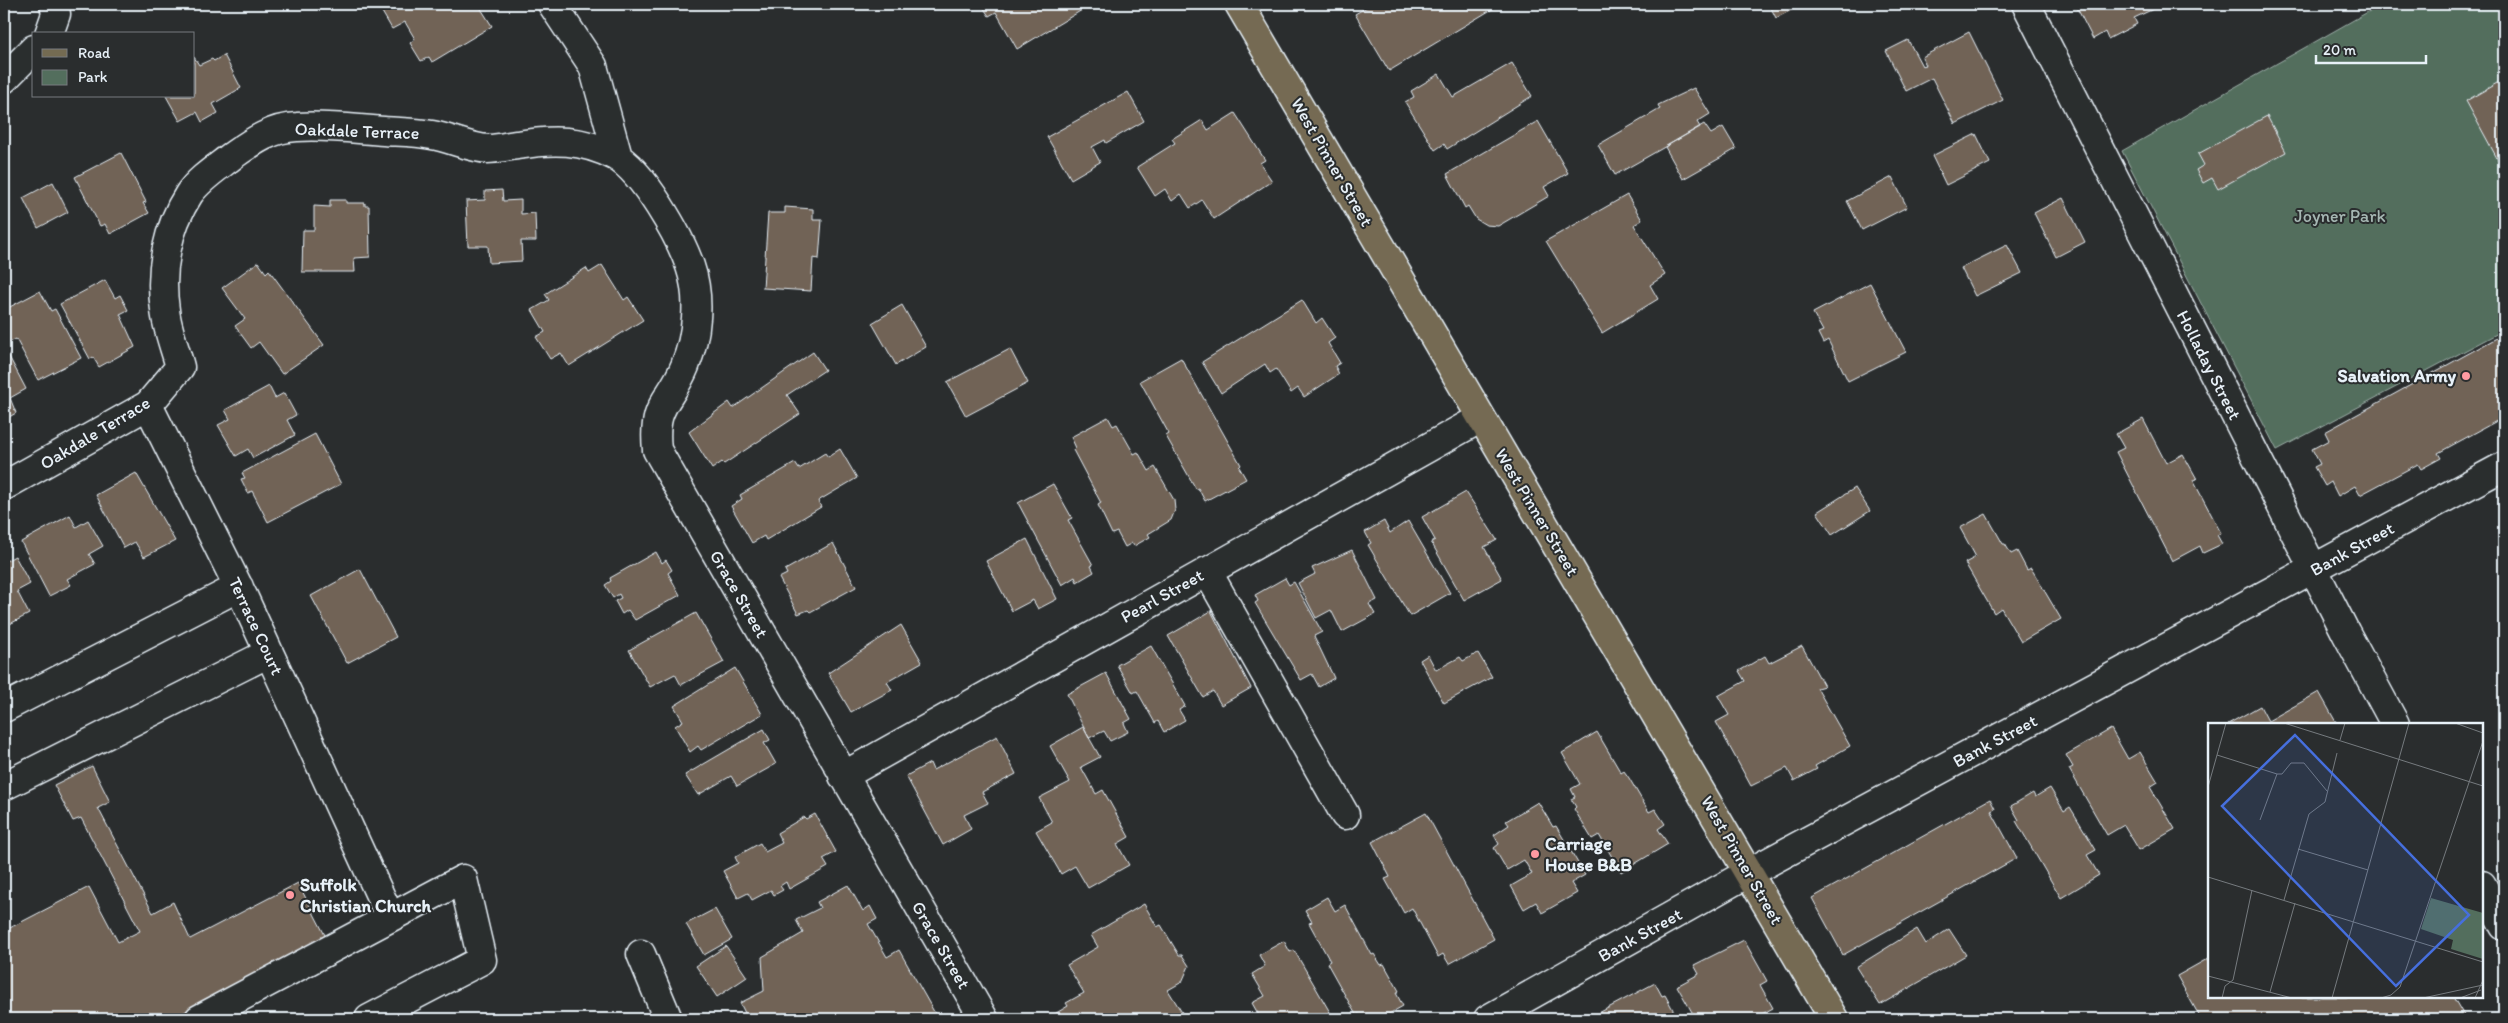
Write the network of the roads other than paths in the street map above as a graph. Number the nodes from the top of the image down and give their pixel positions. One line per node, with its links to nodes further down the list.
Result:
1 (54, 4): 5 (street)
2 (552, 4): 8 (street)
3 (1239, 4): 10 (main road, West Pinner Street)
4 (2026, 4): 13 (street, Holladay Street)
5 (50, 32)
6 (32, 51): 7 (street)
7 (4, 79)
8 (618, 158): 9 (street, Oakdale Terrace); 19 (street, Grace Street)
9 (148, 405): 12 (street, Oakdale Terrace); 15 (street, Terrace Court)
10 (1481, 418): 14 (street, Pearl Street); 22 (main road, West Pinner Street)
11 (2504, 466): 13 (street, Bank Street)
12 (4, 486)
13 (2314, 570): 18 (street, Holladay Street); 22 (street, Bank Street)
14 (1206, 571): 19 (street, Pearl Street); 21 (street)
15 (239, 587): 16 (street, Terrace Court); 17 (street)
16 (269, 653): 20 (street); 24 (street, Terrace Court)
17 (4, 708)
18 (2394, 723)
19 (843, 776): 30 (street, Grace Street)
20 (4, 786)
21 (1345, 814)
22 (1750, 872): 31 (street, Bank Street); 32 (main road, West Pinner Street)
23 (2483, 887): 25 (street)
24 (390, 917): 27 (street); 28 (street)
25 (2504, 926)
26 (640, 954): 29 (street)
27 (199, 1019)
28 (369, 1019)
29 (668, 1019)
30 (984, 1019)
31 (1488, 1019)
32 (1834, 1019)

